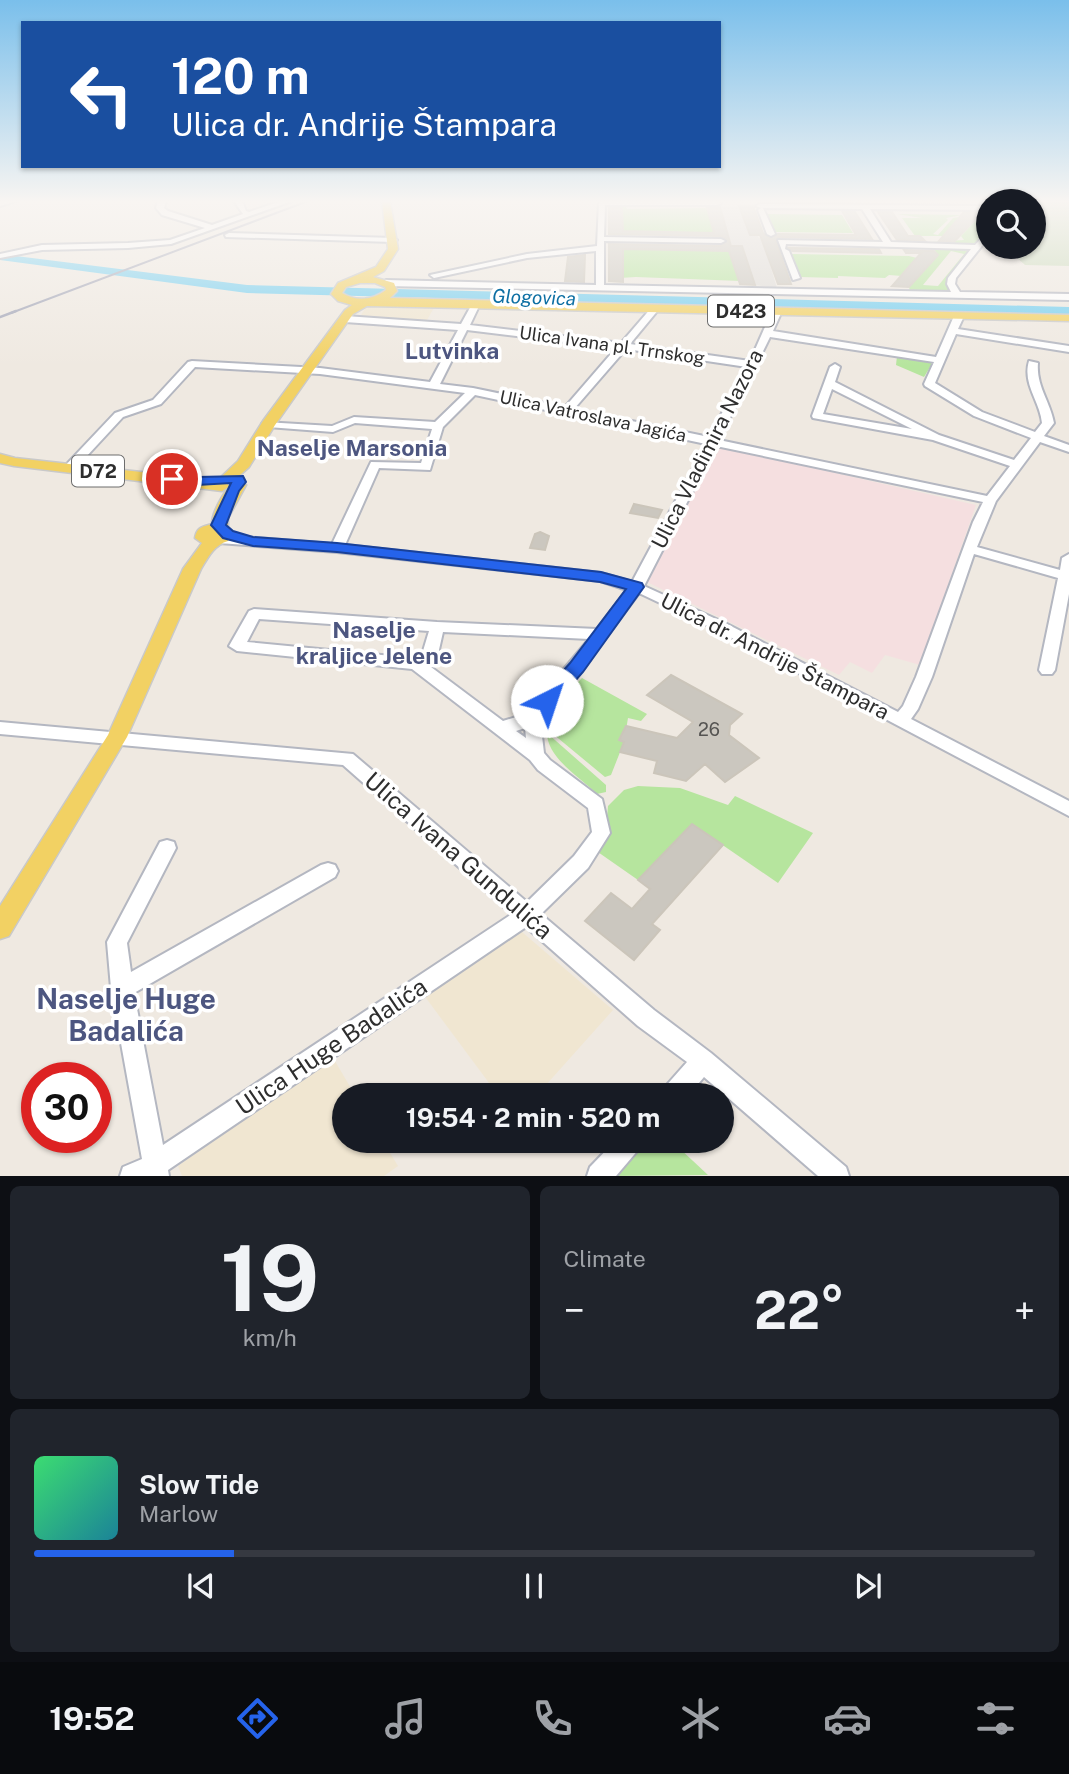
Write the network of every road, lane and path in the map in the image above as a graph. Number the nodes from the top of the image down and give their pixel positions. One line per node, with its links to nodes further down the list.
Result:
1 (389, 256): 7 (main road)
2 (528, 256): 6 (street)
3 (600, 256): 12 (street)
4 (785, 256): 11 (street)
5 (969, 256): 14 (street)
6 (471, 267): 8 (street); 10 (street)
7 (380, 269): 9 (main road, D423); 13 (main road)
8 (446, 278): 10 (street); 13 (street); 13 (street)
9 (359, 280): 13 (main road, D423); 17 (main road, D423)
10 (475, 283): 12 (street)
11 (799, 285): 12 (street); 14 (street)
12 (600, 286)
13 (389, 289): 16 (main road, D423); 18 (main road, D423)
14 (957, 295): 15 (street)
15 (1069, 297)
16 (367, 301): 17 (main road); 18 (main road, D423)
17 (343, 303): 24 (street, Ulica Ivana pl. Trnskog); 33 (main road)
18 (412, 303): 19 (main road, D423)
19 (476, 304): 20 (main road, D423); 24 (street)
20 (655, 309): 21 (main road, D423); 27 (street)
21 (777, 311): 22 (main road, D423); 26 (street, Ulica Vladimira Nazora)
22 (959, 316): 23 (main road, D423); 25 (street)
23 (1069, 318)
24 (465, 326): 27 (street, Ulica Ivana pl. Trnskog); 35 (street)
25 (952, 331): 28 (street); 29 (street)
26 (766, 333): 29 (street); 31 (street, Ulica Vladimira Nazora)
27 (626, 345): 31 (street, Ulica Ivana pl. Trnskog); 37 (street)
28 (1069, 349)
29 (938, 360): 41 (street)
30 (1033, 363): 41 (street)
31 (753, 365): 42 (street, Ulica Vladimira Nazora)
32 (835, 367): 34 (street)
33 (306, 371): 35 (street, Ulica Vatroslava Jagića); 38 (main road); 46 (street, Ulica Vatroslava Jagića)
34 (830, 383): 40 (street); 40 (street)
35 (434, 385): 36 (street, Ulica Vatroslava Jagića)
36 (472, 391): 37 (street, Ulica Vatroslava Jagića); 39 (street)
37 (568, 410): 42 (street, Ulica Vatroslava Jagića)
38 (268, 424): 39 (street); 47 (main road)
39 (438, 426): 50 (street)
40 (935, 438): 45 (street)
41 (1038, 438): 43 (street); 45 (street)
42 (714, 441): 48 (street, Ulica Vatroslava Jagića); 54 (street, Ulica Vladimira Nazora)
43 (1069, 449)
44 (0, 458): 46 (main road, D72)
45 (1016, 464): 48 (street)
46 (69, 468): 47 (main road, D72)
47 (229, 482): 49 (main road)
48 (990, 500): 51 (street)
49 (215, 535): 50 (street, Ulica dr. Andrije Štampara); 63 (main road)
50 (337, 548): 54 (street, Ulica dr. Andrije Štampara)
51 (970, 549): 53 (street); 60 (street)
52 (1069, 558): 53 (street)
53 (1065, 576): 58 (street)
54 (636, 587): 56 (street, Ulica Vladimira Nazora); 60 (street, Ulica dr. Andrije Štampara)
55 (437, 627): 56 (street); 57 (street); 57 (street)
56 (599, 634): 59 (street, Ulica Vladimira Nazora)
57 (416, 664): 62 (street)
58 (1047, 670)
59 (532, 718): 62 (street); 64 (street)
60 (900, 721): 65 (street, Ulica dr. Andrije Štampara)
61 (0, 728): 63 (street, Ulica Ivana Gundulića)
62 (499, 728): 64 (street)
63 (117, 737): 68 (street, Ulica Ivana Gundulića); 69 (main road)
64 (536, 755): 68 (street, Ulica Huge Badalića)
65 (1069, 810)
66 (167, 848): 70 (street)
67 (328, 870): 70 (street)
68 (528, 914): 71 (street, Ulica Ivana Gundulića); 74 (street, Ulica Huge Badalića)
69 (0, 929)
70 (122, 988): 74 (street)
71 (703, 1061): 72 (street); 76 (street, Ulica Ivana Gundulića)
72 (684, 1083)
73 (620, 1153): 75 (street)
74 (147, 1172)
75 (599, 1175)
76 (837, 1175)

